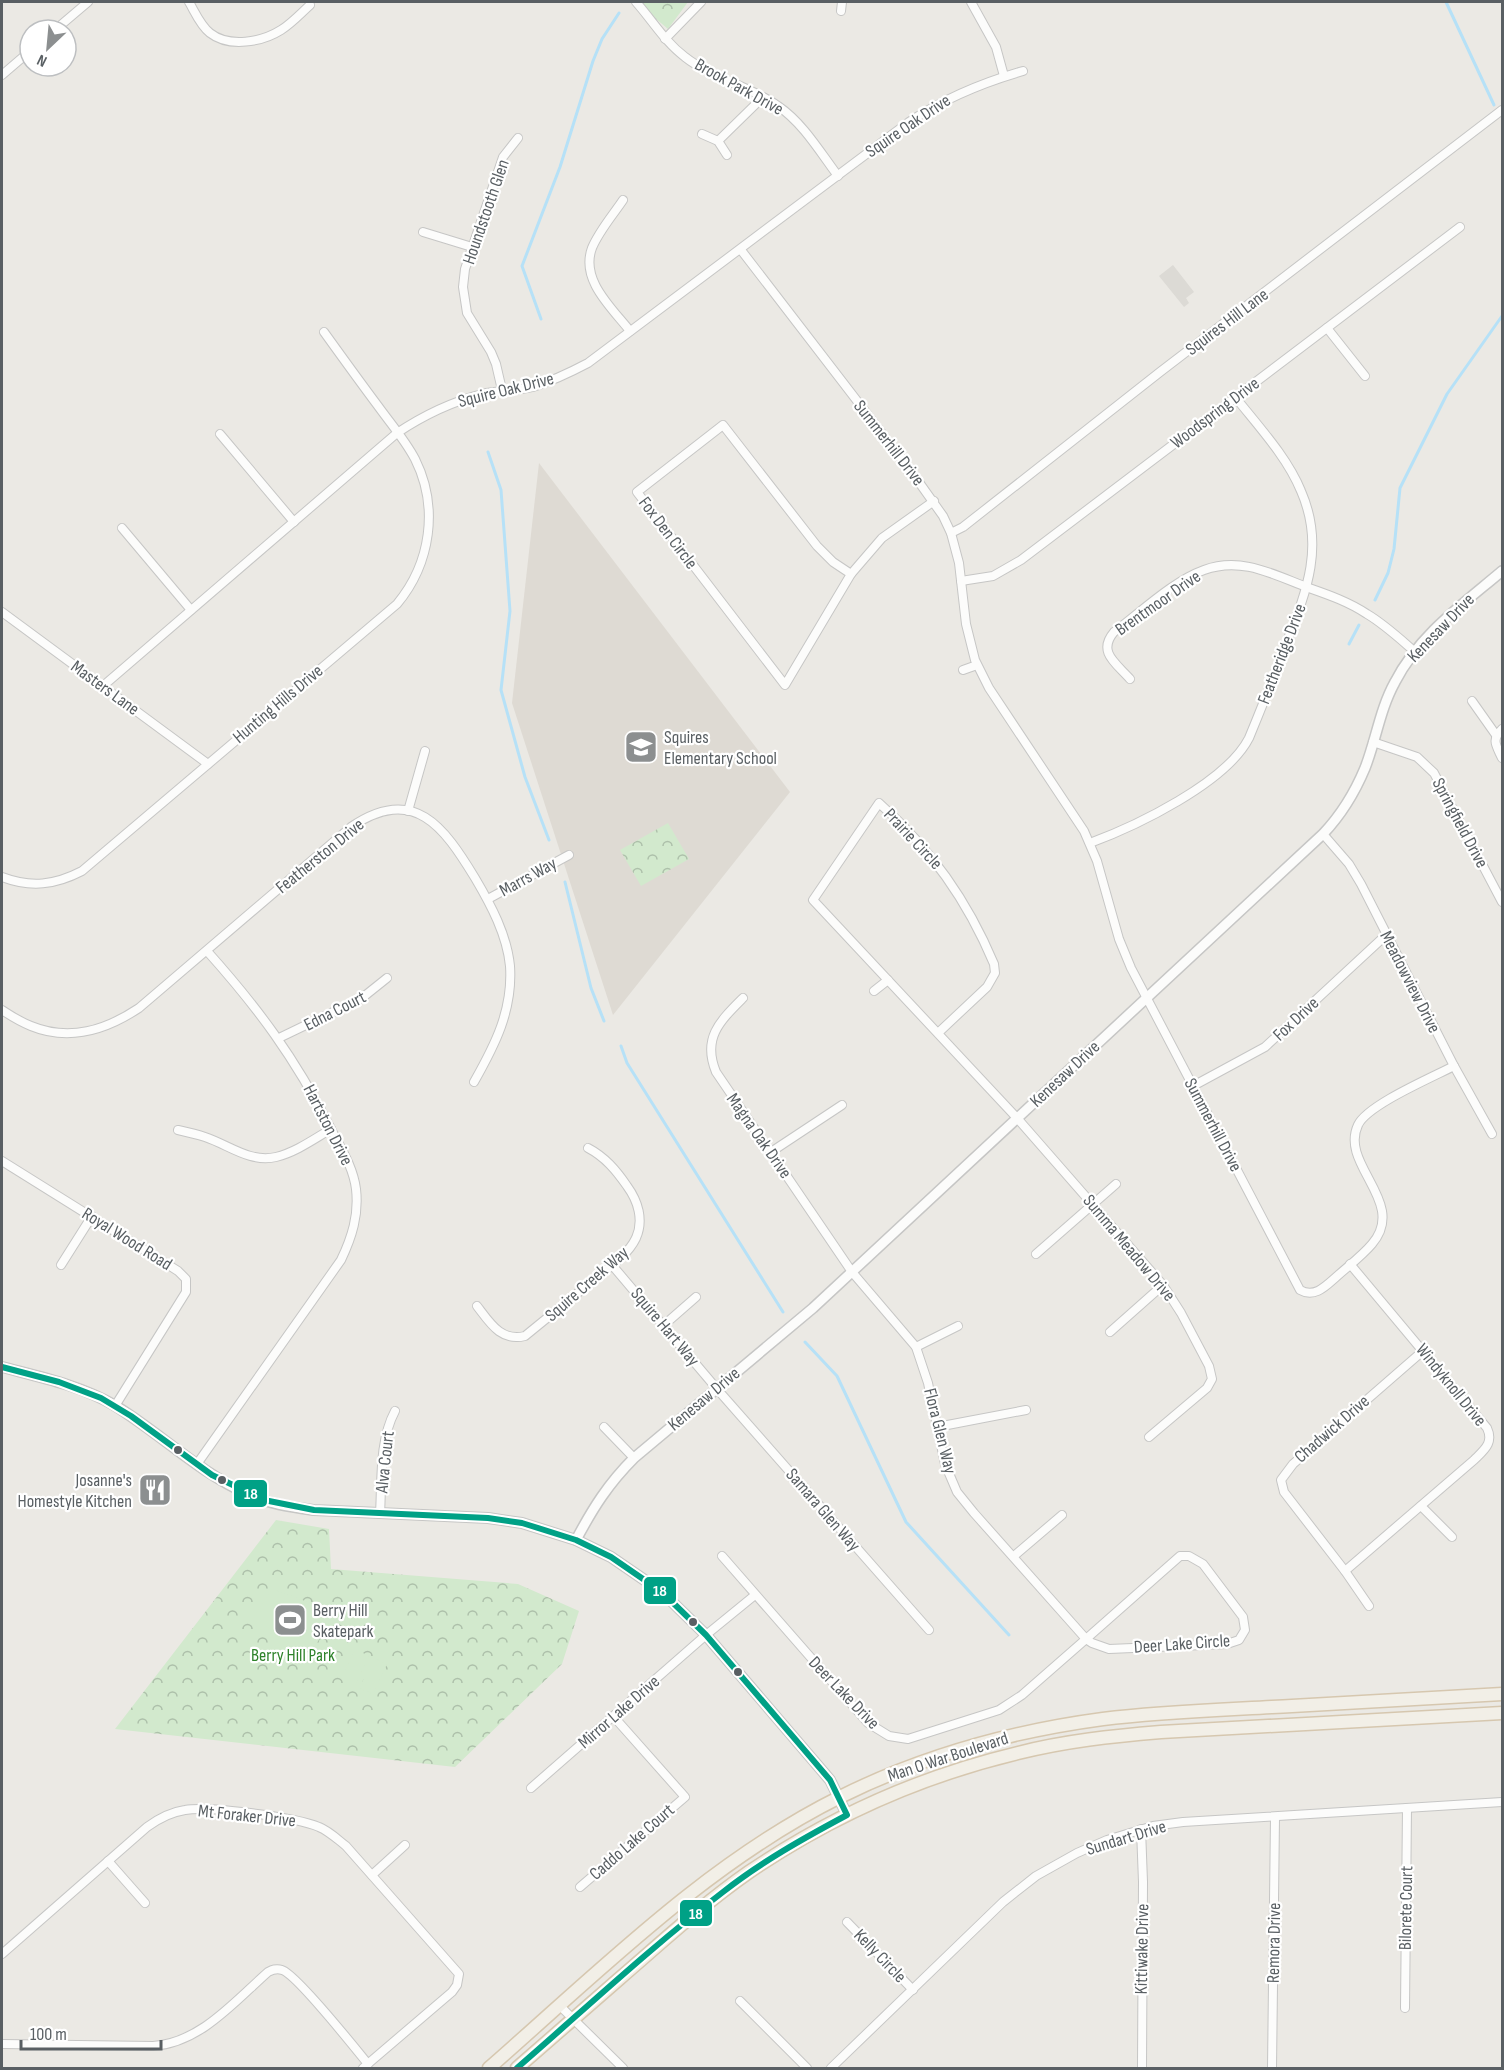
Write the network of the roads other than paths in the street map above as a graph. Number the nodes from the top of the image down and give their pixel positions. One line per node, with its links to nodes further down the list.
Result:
1 (88, 2): 9 (street)
2 (189, 2): 7 (street)
3 (636, 2): 10 (street, Brook Park Drive)
4 (701, 2): 10 (street)
5 (842, 2): 8 (street)
6 (971, 2): 14 (street)
7 (310, 5)
8 (840, 11)
9 (69, 18)
10 (665, 39): 15 (street, Brook Park Drive)
11 (18, 61): 13 (street)
12 (1023, 71): 14 (street, Squire Oak Drive)
13 (2, 75)
14 (1004, 76): 21 (street, Squire Oak Drive)
15 (764, 97): 19 (street); 21 (street, Brook Park Drive)
16 (1503, 110): 38 (street, Squires Hill Lane)
17 (702, 134): 19 (street)
18 (518, 138): 25 (street, Houndstooth Glen)
19 (718, 141): 20 (street)
20 (726, 155)
21 (838, 176): 26 (street, Squire Oak Drive)
22 (623, 200): 28 (street)
23 (1460, 227): 27 (street, Woodspring Drive)
24 (423, 232): 25 (street)
25 (472, 247): 31 (street, Houndstooth Glen)
26 (741, 250): 28 (street, Squire Oak Drive); 35 (street, Summerhill Drive)
27 (1327, 328): 30 (street); 32 (street, Woodspring Drive)
28 (630, 331): 31 (street, Squire Oak Drive)
29 (324, 332): 33 (street, Hunting Hills Drive)
30 (1365, 376)
31 (502, 390): 33 (street, Squire Oak Drive)
32 (1236, 398): 41 (street, Woodspring Drive); 42 (street, Featheridge Drive)
33 (397, 433): 36 (street, Squire Oak Drive); 55 (street, Hunting Hills Drive)
34 (220, 434): 36 (street)
35 (934, 501): 38 (street, Summerhill Drive); 40 (street, Fox Den Circle)
36 (294, 522): 43 (street, Squire Oak Drive)
37 (122, 528): 43 (street)
38 (951, 533): 41 (street, Summerhill Drive)
39 (1503, 571): 45 (street, Kenesaw Drive)
40 (851, 574): 40 (street, Fox Den Circle)
41 (961, 581): 46 (street, Summerhill Drive)
42 (1308, 587): 45 (street, Brentmoor Drive); 48 (street, Brentmoor Drive); 58 (street, Featheridge Drive)
43 (191, 610): 49 (street, Squire Oak Drive)
44 (2, 612): 49 (street, Masters Lane)
45 (1414, 651): 52 (street, Kenesaw Drive)
46 (977, 665): 47 (street); 58 (street, Summerhill Drive)
47 (963, 670)
48 (1130, 679)
49 (103, 686): 55 (street, Masters Lane)
50 (1472, 701): 51 (street)
51 (1499, 732): 54 (street)
52 (1373, 742): 57 (street, Kenesaw Drive); 62 (street, Springfield Drive)
53 (425, 752): 56 (street)
54 (1503, 758)
55 (208, 764): 60 (street, Hunting Hills Drive)
56 (408, 811): 61 (street, Featherston Drive); 64 (street, Featherston Drive)
57 (1323, 834): 63 (street, Meadowview Drive); 68 (street, Kenesaw Drive)
58 (1090, 843): 68 (street, Summerhill Drive)
59 (569, 855): 61 (street, Marrs Way)
60 (2, 877)
61 (488, 899): 74 (street, Featherston Drive)
62 (1503, 902)
63 (1386, 935): 73 (street, Meadowview Drive); 75 (street, Fox Drive)
64 (207, 951): 70 (street, Featherston Drive); 72 (street, Hartston Drive)
65 (387, 978): 72 (street, Edna Court)
66 (888, 980): 67 (street); 71 (street, Prairie Circle); 71 (street, Prairie Circle)
67 (874, 991)
68 (1146, 997): 75 (street, Summerhill Drive); 77 (street, Kenesaw Drive)
69 (743, 998): 82 (street, Magna Oak Drive)
70 (2, 1010)
71 (938, 1033): 77 (street, Prairie Circle)
72 (279, 1038): 78 (street, Hartston Drive)
73 (1454, 1066): 80 (street, Meadowview Drive); 88 (street, Summerhill Drive)
74 (474, 1082)
75 (1193, 1086): 88 (street, Summerhill Drive)
76 (842, 1105): 82 (street)
77 (1017, 1118): 85 (street, Summa Meadow Drive); 91 (street, Kenesaw Drive)
78 (331, 1129): 79 (street); 109 (street, Hartston Drive)
79 (178, 1130)
80 (1492, 1134)
81 (588, 1148): 90 (street, Squire Creek Way)
82 (771, 1152): 91 (street, Magna Oak Drive)
83 (2, 1161): 86 (street, Royal Wood Road)
84 (1116, 1184): 85 (street)
85 (1093, 1205): 87 (street); 92 (street, Summa Meadow Drive)
86 (92, 1216): 89 (street); 102 (street, Royal Wood Road)
87 (1036, 1254)
88 (1350, 1264): 99 (street, Windyknoll Drive)
89 (62, 1265)
90 (612, 1265): 94 (street, Squire Creek Way); 95 (street, Squire Hart Way)
91 (852, 1272): 98 (street, Flora Glen Way); 101 (street, Kenesaw Drive)
92 (1163, 1285): 97 (street); 107 (street, Summa Meadow Drive)
93 (696, 1297): 95 (street)
94 (477, 1306)
95 (664, 1325): 101 (street, Squire Hart Way)
96 (958, 1326): 98 (street)
97 (1110, 1332)
98 (916, 1347): 106 (street, Flora Glen Way)
99 (1424, 1350): 110 (street, Windyknoll Drive); 117 (street, Chadwick Drive)
100 (2, 1367): 102 (street)
101 (717, 1389): 108 (street, Kenesaw Drive); 120 (street, Samara Glen Way)
102 (115, 1406): 109 (street)
103 (1026, 1410): 106 (street)
104 (395, 1411): 111 (street, Alva Court)
105 (604, 1427): 108 (street)
106 (937, 1427): 116 (street, Flora Glen Way)
107 (1149, 1437)
108 (634, 1458): 114 (street, Kenesaw Drive)
109 (197, 1464): 111 (street)
110 (1421, 1506): 113 (street); 117 (street, Windyknoll Drive)
111 (380, 1514): 114 (street)
112 (1062, 1515): 116 (street)
113 (1452, 1537)
114 (576, 1540): 121 (street)
115 (722, 1556): 118 (street, Deer Lake Drive)
116 (1014, 1556): 122 (street, Flora Glen Way)
117 (1345, 1571): 119 (street, Chadwick Drive)
118 (755, 1595): 121 (street, Mirror Lake Drive); 122 (street, Deer Lake Drive)
119 (1369, 1606)
120 (929, 1630)
121 (706, 1635): 125 (street, Mirror Lake Drive); 127 (street)
122 (1086, 1639): 122 (street, Deer Lake Circle)
123 (1503, 1694): 127 (main road, Man O War Boulevard)
124 (1503, 1713): 130 (main road, Man O War Boulevard)
125 (614, 1717): 126 (street, Mirror Lake Drive); 136 (street, Caddo Lake Court)
126 (531, 1788)
127 (840, 1797): 130 (street); 142 (main road, Man O War Boulevard)
128 (1503, 1802): 129 (street, Sundart Drive)
129 (1407, 1808): 131 (street, Sundart Drive); 143 (street, Bilorete Court)
130 (847, 1815): 144 (main road, Man O War Boulevard)
131 (1275, 1817): 132 (street, Sundart Drive); 153 (street, Remora Drive)
132 (1141, 1829): 140 (street, Sundart Drive); 152 (street, Kittiwake Drive)
133 (405, 1845): 135 (street)
134 (108, 1861): 135 (street, Mt Foraker Drive); 137 (street); 139 (street, Mt Foraker Drive)
135 (372, 1875): 146 (street, Mt Foraker Drive)
136 (580, 1887)
137 (145, 1903)
138 (847, 1922): 140 (street, Kelly Circle)
139 (2, 1954)
140 (913, 1990): 151 (street, Sundart Drive)
141 (740, 2001): 150 (street)
142 (561, 2006): 144 (street); 147 (main road, Man O War Boulevard)
143 (1405, 2008)
144 (573, 2018): 148 (main road, Man O War Boulevard); 149 (street)
145 (2, 2044): 146 (street)
146 (366, 2066)
147 (489, 2068)
148 (517, 2068)
149 (623, 2068)
150 (807, 2068)
151 (831, 2068)
152 (1142, 2068)
153 (1272, 2068)

